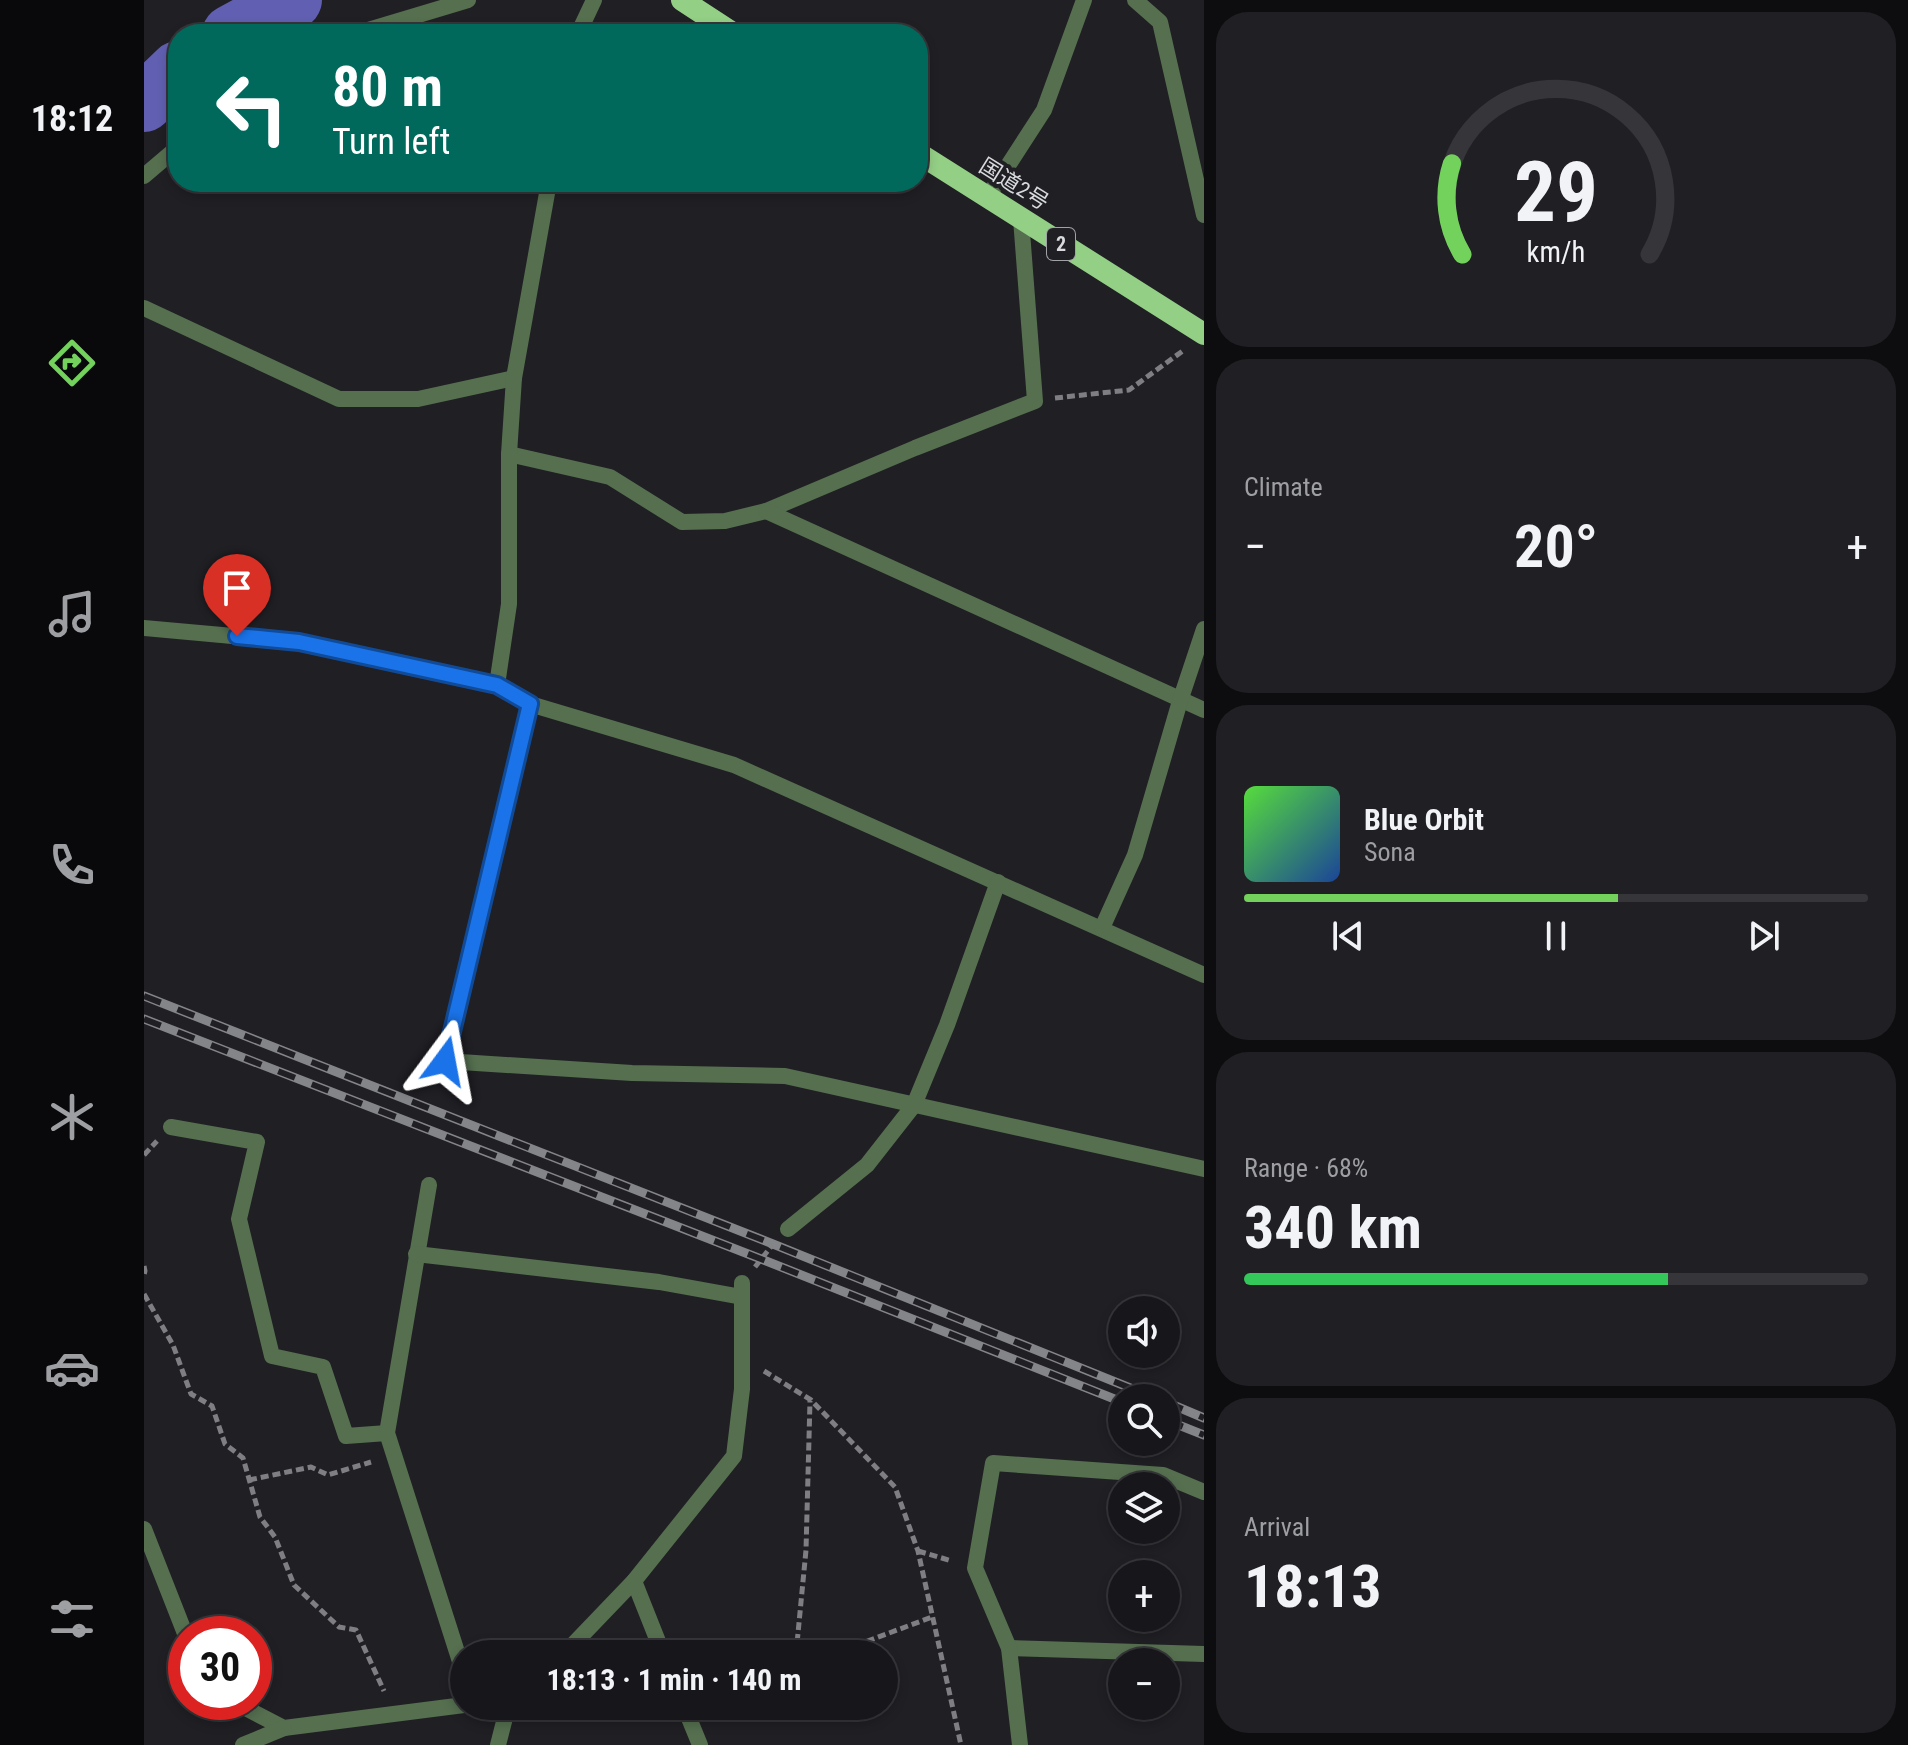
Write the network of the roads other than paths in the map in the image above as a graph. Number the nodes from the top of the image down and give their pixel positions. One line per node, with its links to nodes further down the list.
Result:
1 (468, 0): 6 (street)
2 (594, 0): 7 (street)
3 (682, 0): 8 (highway)
4 (1084, 0): 13 (street)
5 (1135, 0): 14 (street)
6 (388, 24)
7 (583, 24)
8 (719, 24)
9 (168, 156): 11 (street)
10 (928, 160): 13 (highway, 国道2号 / 2)
11 (144, 176)
12 (547, 192): 18 (street)
13 (987, 198): 15 (highway, 国道2号 / 2)
14 (1204, 215)
15 (1021, 219): 17 (highway, 国道2号 / 2); 20 (street)
16 (144, 308): 18 (street)
17 (1198, 339)
18 (514, 378): 19 (street)
19 (509, 454): 20 (street); 23 (street)
20 (766, 511): 24 (street)
21 (144, 628): 23 (street)
22 (1204, 629): 24 (street)
23 (497, 685): 25 (street)
24 (1180, 701): 26 (street); 28 (street)
25 (530, 704): 27 (street); 30 (street)
26 (1204, 710)
27 (998, 882): 28 (street); 30 (street)
28 (1102, 928): 29 (street)
29 (1204, 975)
30 (914, 1105): 32 (street); 34 (street)
31 (171, 1127): 36 (street)
32 (1204, 1169)
33 (429, 1185): 35 (street)
34 (788, 1229)
35 (416, 1254): 36 (street); 39 (street)
36 (387, 1433): 41 (street)
37 (1204, 1492): 44 (street)
38 (144, 1529): 40 (street)
39 (634, 1581): 42 (street); 43 (street)
40 (176, 1616)
41 (453, 1640)
42 (577, 1640)
43 (657, 1640)
44 (1009, 1648): 45 (street); 54 (street)
45 (1204, 1654)
46 (450, 1707): 50 (street)
47 (269, 1720): 50 (street)
48 (504, 1720): 52 (street)
49 (690, 1720): 53 (street)
50 (284, 1728): 51 (street)
51 (243, 1745)
52 (498, 1745)
53 (700, 1745)
54 (1020, 1745)

